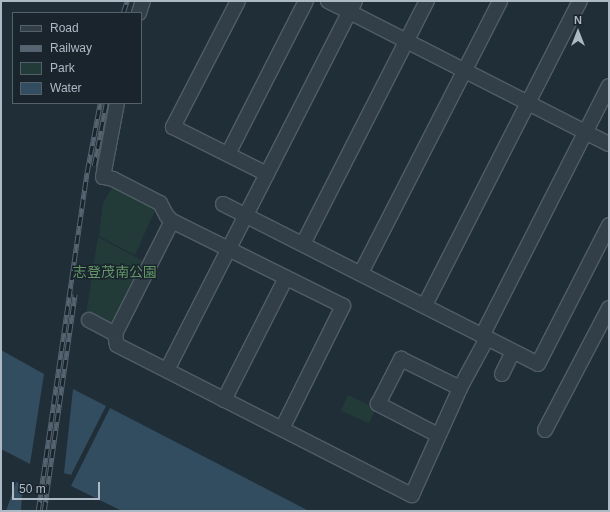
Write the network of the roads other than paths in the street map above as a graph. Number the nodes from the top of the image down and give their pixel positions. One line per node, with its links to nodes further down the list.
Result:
1 (143, 1): 9 (street)
2 (238, 1): 17 (street)
3 (306, 1): 17 (street)
4 (328, 1): 8 (street)
5 (427, 1): 10 (street)
6 (500, 1): 11 (street)
7 (580, 1): 13 (street)
8 (352, 6): 10 (street); 18 (street)
9 (139, 12)
10 (407, 41): 11 (street); 23 (street)
11 (464, 70): 13 (street); 25 (street)
12 (609, 86): 15 (street)
13 (528, 103): 15 (street); 27 (street)
14 (117, 104): 21 (street)
15 (586, 132): 16 (street); 31 (street)
16 (609, 144)
17 (228, 154): 18 (street)
18 (267, 174): 20 (street)
19 (223, 204): 20 (street)
20 (246, 215): 23 (street); 24 (street)
21 (172, 221): 24 (street); 30 (street)
22 (609, 225): 32 (street)
23 (303, 244): 25 (street)
24 (228, 249): 26 (street); 33 (street)
25 (361, 273): 27 (street)
26 (286, 278): 36 (street); 37 (street)
27 (425, 305): 31 (street)
28 (609, 308): 38 (street)
29 (89, 320): 30 (street)
30 (115, 334): 33 (street)
31 (485, 336): 32 (street); 35 (street)
32 (513, 351): 34 (street)
33 (167, 370): 36 (street)
34 (502, 374)
35 (460, 388): 39 (street); 39 (street)
36 (224, 400): 37 (street)
37 (282, 429): 39 (street)
38 (545, 430)
39 (438, 435)

